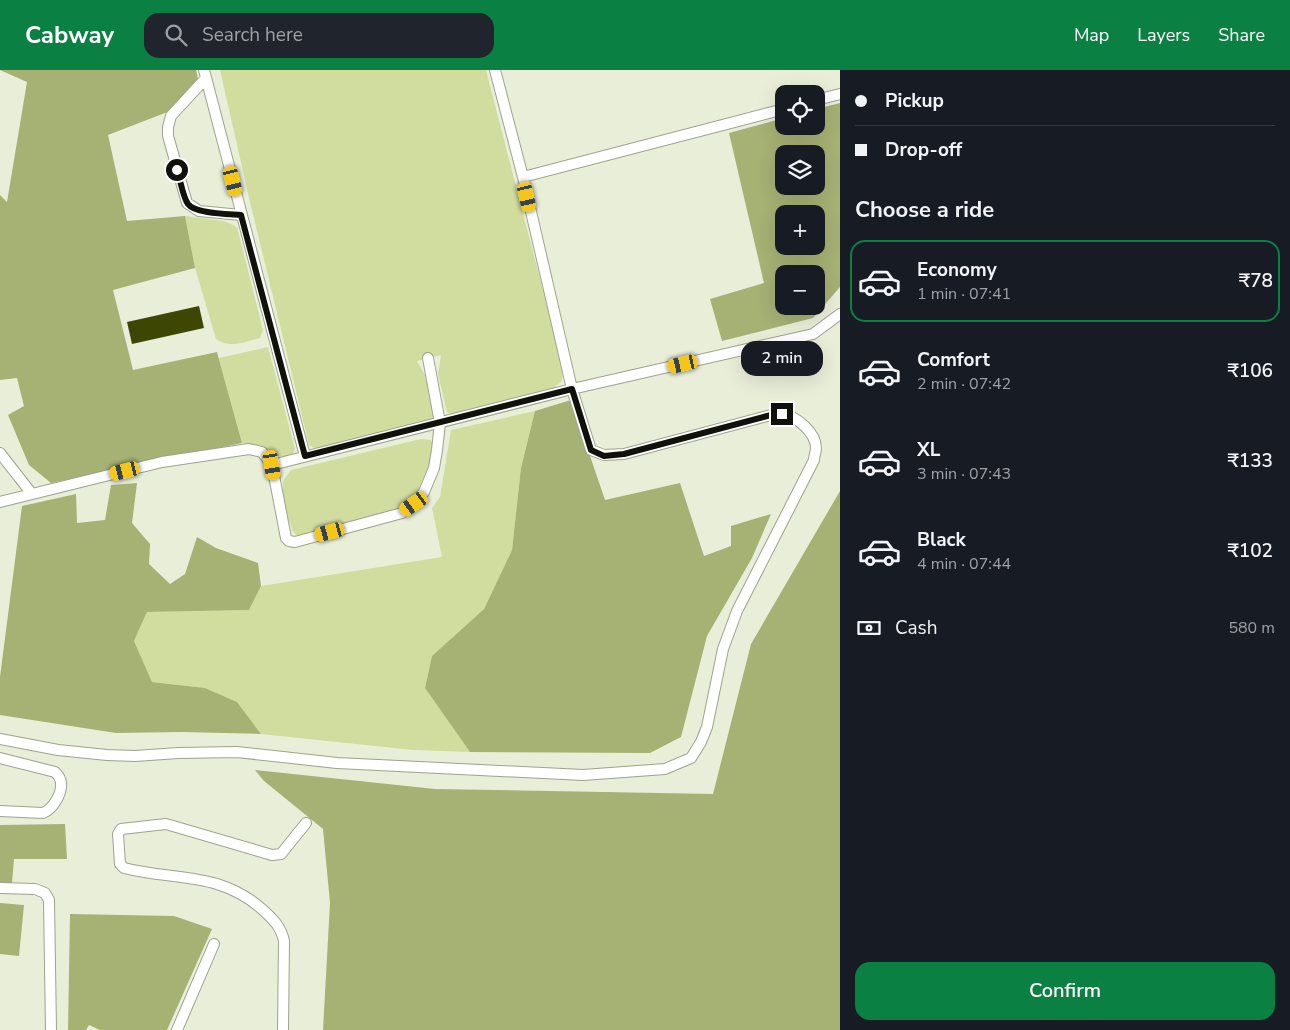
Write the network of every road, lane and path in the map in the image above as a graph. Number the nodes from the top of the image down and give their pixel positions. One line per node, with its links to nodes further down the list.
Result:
1 (495, 70): 6 (street)
2 (205, 74): 7 (street); 7 (street)
3 (840, 94): 4 (street)
4 (825, 98)
5 (775, 111): 6 (street)
6 (523, 177): 10 (street)
7 (241, 215): 13 (street)
8 (840, 314): 10 (street)
9 (428, 358): 11 (street)
10 (572, 389): 11 (street); 17 (street)
11 (440, 423): 13 (street); 14 (street)
12 (0, 453): 15 (street)
13 (305, 456): 14 (street)
14 (272, 465): 15 (street)
15 (32, 494): 16 (street)
16 (0, 502)
17 (0, 739)
18 (0, 758): 19 (street)
19 (0, 811)
20 (306, 823): 25 (street)
21 (0, 888): 23 (street)
22 (214, 944): 24 (street)
23 (51, 1030)
24 (177, 1030)
25 (283, 1030)

